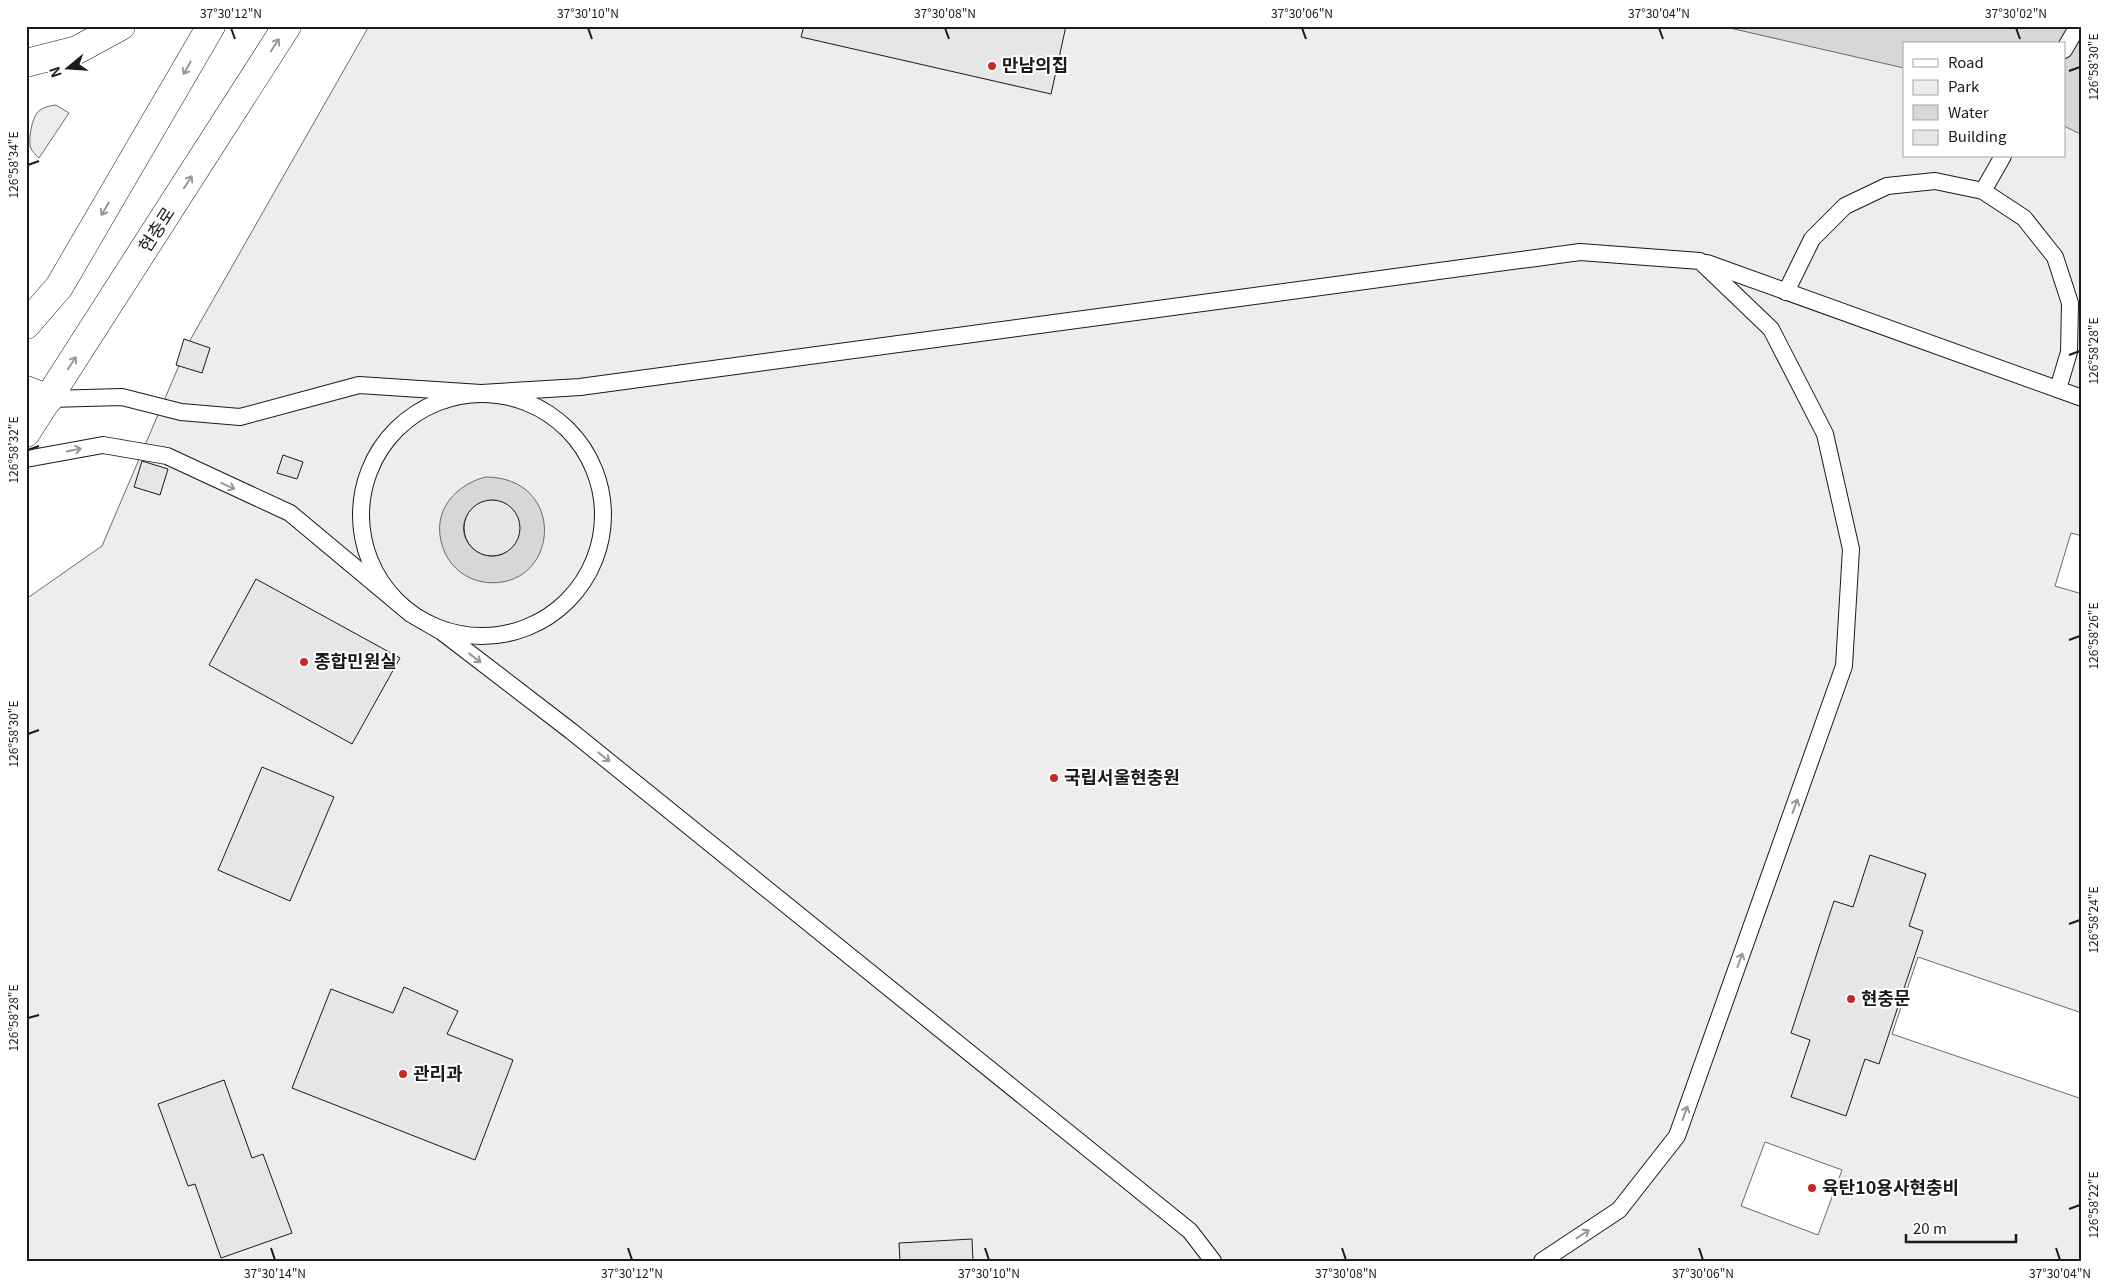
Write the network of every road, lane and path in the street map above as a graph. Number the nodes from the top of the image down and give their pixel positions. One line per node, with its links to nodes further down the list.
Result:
1 (121, 26): 6 (main road)
2 (211, 26): 11 (main road, one-way to 11)
3 (287, 26): 14 (main road, 현충로, one-way to 3)
4 (2078, 26): 5 (lane)
5 (2066, 47)
6 (26, 63)
7 (2002, 158): 8 (lane)
8 (1983, 191): 10 (lane); 12 (lane)
9 (1700, 261): 10 (lane); 13 (lane); 20 (lane, one-way to 9)
10 (1786, 292): 12 (lane)
11 (26, 325)
12 (2058, 389): 15 (lane)
13 (481, 393): 14 (lane); 18 (lane); 18 (lane)
14 (38, 395): 16 (main road, 현충로)
15 (2082, 398)
16 (26, 433)
17 (26, 459): 18 (lane, one-way to 18)
18 (411, 614): 19 (lane, one-way to 19)
19 (1212, 1261)
20 (1542, 1261)

